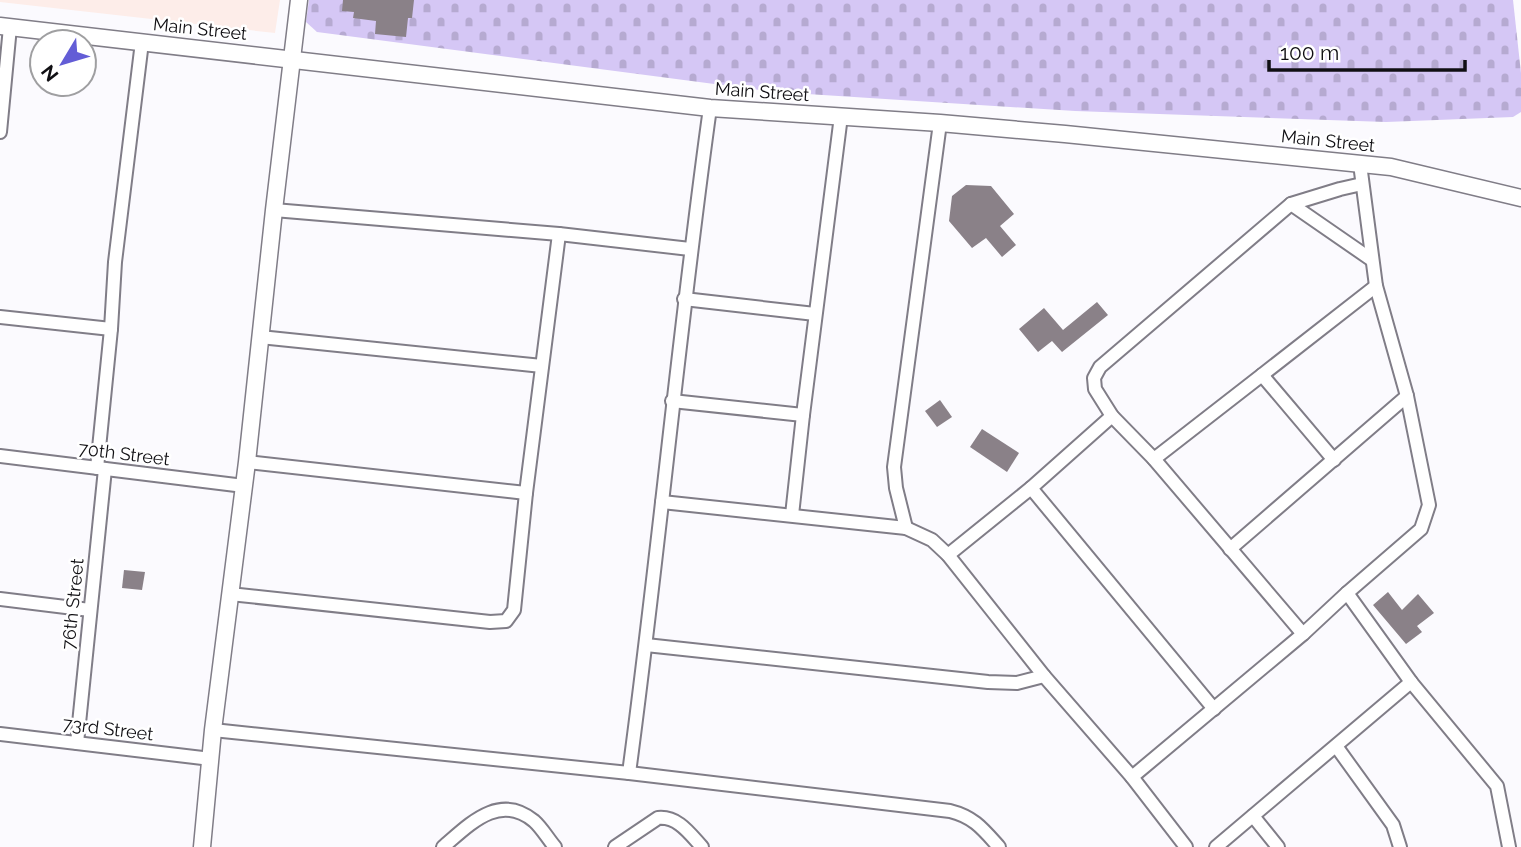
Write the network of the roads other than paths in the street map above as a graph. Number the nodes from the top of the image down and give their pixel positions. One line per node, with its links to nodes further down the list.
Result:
1 (299, 0): 4 (street)
2 (5, 27): 3 (street, Main Street); 8 (street)
3 (142, 43): 4 (street, Main Street); 21 (street, 76th Street)
4 (291, 58): 5 (street, Main Street); 13 (street)
5 (710, 107): 6 (street, Main Street); 15 (street)
6 (841, 116): 7 (street, Main Street); 19 (street)
7 (940, 123): 9 (street, Main Street); 39 (street)
8 (0, 132)
9 (1360, 164): 10 (street); 11 (street, Main Street)
10 (1362, 184): 12 (street); 16 (street)
11 (1521, 198)
12 (1292, 204): 16 (street); 28 (street)
13 (274, 210): 14 (street); 22 (street)
14 (559, 234): 15 (street); 23 (street)
15 (690, 249): 18 (street)
16 (1373, 260): 17 (street)
17 (1376, 286): 24 (street); 25 (street)
18 (684, 299): 19 (street); 26 (street)
19 (815, 314): 27 (street)
20 (0, 317): 21 (street)
21 (111, 329): 33 (street, 76th Street)
22 (260, 337): 23 (street); 32 (street)
23 (542, 366): 36 (street)
24 (1262, 375): 30 (street); 31 (street)
25 (1407, 396): 31 (street); 42 (street)
26 (672, 401): 27 (street); 37 (street)
27 (803, 415): 38 (street)
28 (1112, 416): 30 (street); 35 (street)
29 (0, 456): 33 (street, 70th Street)
30 (1154, 459): 40 (street)
31 (1334, 460): 40 (street)
32 (247, 462): 34 (street); 36 (street)
33 (101, 469): 34 (street, 70th Street); 45 (street, 76th Street)
34 (244, 486): 43 (street)
35 (1031, 488): 41 (street); 50 (street)
36 (526, 494): 43 (street)
37 (662, 502): 38 (street); 47 (street)
38 (792, 515): 39 (street)
39 (906, 528): 41 (street)
40 (1230, 549): 46 (street)
41 (948, 555): 48 (street)
42 (1347, 593): 46 (street); 49 (street)
43 (230, 594): 51 (street)
44 (0, 599): 45 (street)
45 (90, 610): 53 (street, 76th Street)
46 (1303, 634): 50 (street)
47 (646, 645): 48 (street); 56 (street)
48 (1044, 676): 57 (street)
49 (1411, 682): 54 (street); 69 (street)
50 (1214, 709): 57 (street)
51 (214, 730): 55 (street); 56 (street)
52 (0, 734): 53 (street, 73rd Street)
53 (77, 743): 55 (street, 73rd Street)
54 (1336, 746): 58 (street); 68 (street)
55 (211, 760): 59 (street)
56 (629, 773): 64 (street)
57 (1132, 777): 65 (street)
58 (1253, 816): 66 (street); 67 (street)
59 (202, 847)
60 (443, 847): 61 (street)
61 (555, 847)
62 (615, 847): 63 (street)
63 (702, 847)
64 (999, 847)
65 (1186, 847)
66 (1216, 847)
67 (1278, 847)
68 (1399, 847)
69 (1509, 847)

